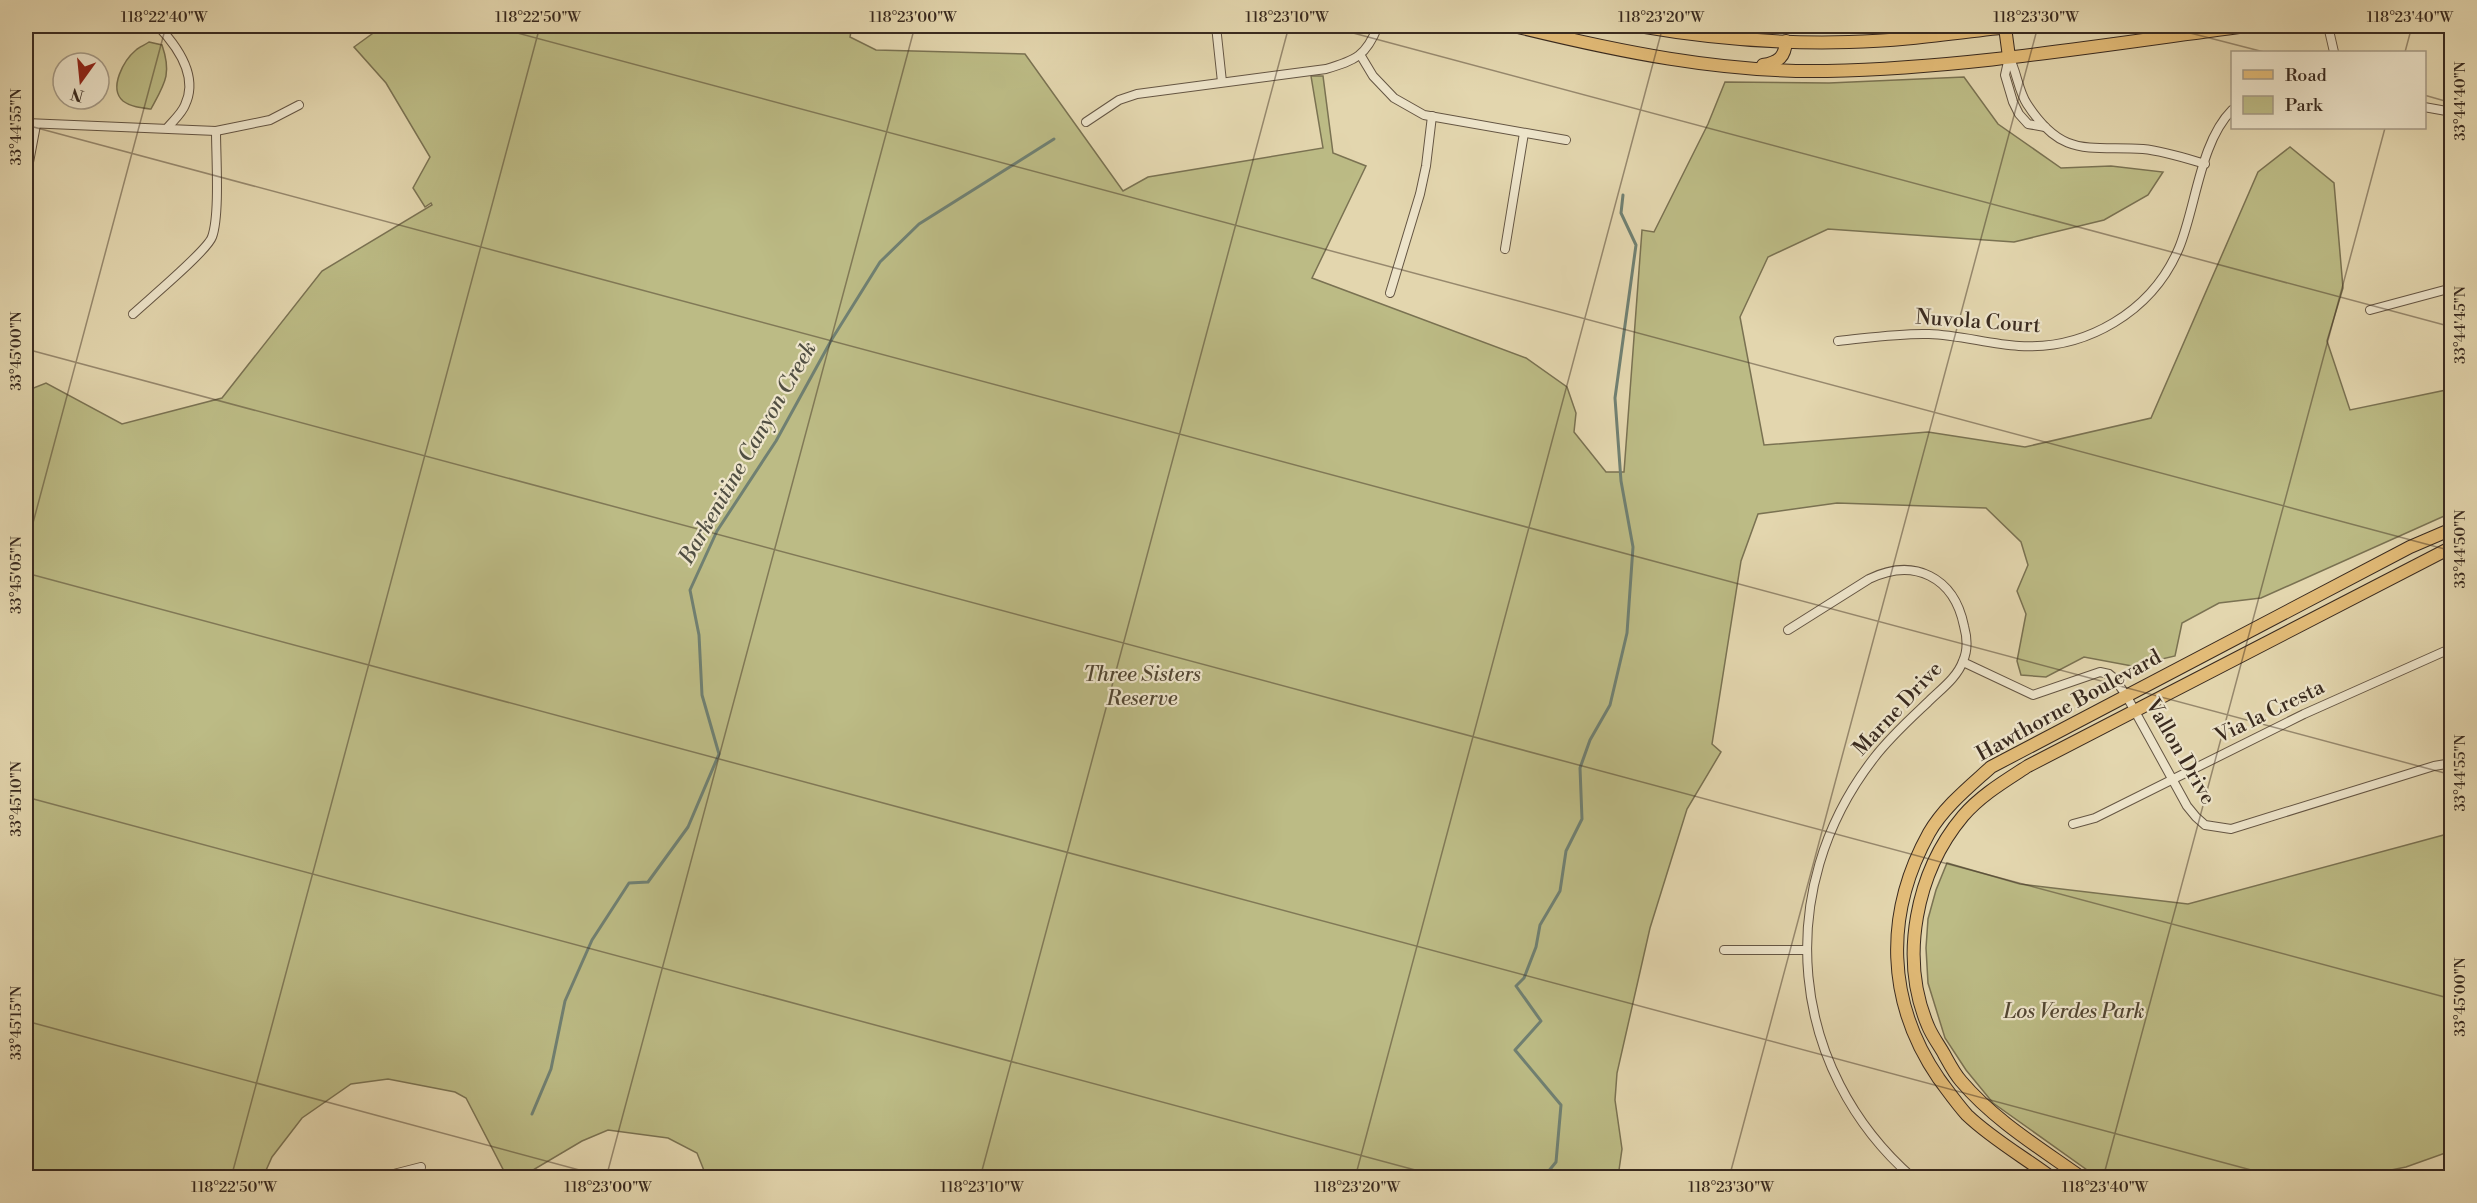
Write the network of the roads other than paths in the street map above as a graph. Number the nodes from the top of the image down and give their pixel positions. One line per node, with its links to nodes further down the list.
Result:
1 (158, 26): 23 (street)
2 (1216, 26): 14 (street)
3 (1377, 26): 11 (street)
4 (1514, 26): 13 (main road)
5 (1639, 26): 9 (main road)
6 (2009, 26): 9 (main road); 12 (main road)
7 (2247, 26): 12 (main road)
8 (2328, 26): 10 (street)
9 (1786, 41): 13 (main road)
10 (2334, 51)
11 (1360, 56): 14 (street); 19 (street)
12 (2009, 57): 13 (main road); 27 (street)
13 (1714, 64)
14 (1222, 82): 20 (street)
15 (299, 105): 24 (street)
16 (2426, 107): 18 (street)
17 (2231, 112): 27 (street, Nuvola Court)
18 (2451, 112)
19 (1432, 116): 25 (street); 31 (street)
20 (1086, 122)
21 (26, 123): 22 (street)
22 (36, 125): 23 (street); 28 (street)
23 (168, 127): 24 (street)
24 (216, 131): 33 (street)
25 (1524, 133): 26 (street); 29 (street)
26 (1566, 140)
27 (2205, 164): 34 (street, Nuvola Court)
28 (26, 178)
29 (1505, 249)
30 (2451, 288): 32 (street)
31 (1390, 293)
32 (2370, 310)
33 (133, 314)
34 (1838, 341)
35 (2451, 529): 40 (main road, Hawthorne Boulevard)
36 (2451, 547): 41 (main road, Hawthorne Boulevard)
37 (1788, 630): 39 (street, Marne Drive)
38 (2451, 648): 43 (street, Via la Cresta)
39 (1963, 662): 40 (street, Vallon Drive); 46 (street, Marne Drive)
40 (2126, 695): 41 (street, Vallon Drive); 47 (main road, Hawthorne Boulevard)
41 (2136, 711): 43 (street, Vallon Drive); 48 (main road, Hawthorne Boulevard)
42 (2451, 763): 43 (street, Vallon Drive)
43 (2173, 779): 44 (street, Via la Cresta)
44 (2073, 824)
45 (1724, 950): 46 (street)
46 (1806, 950): 51 (street, Marne Drive)
47 (1906, 1012): 48 (main road); 52 (main road, Hawthorne Boulevard)
48 (1948, 1060): 53 (main road, Hawthorne Boulevard)
49 (421, 1167): 50 (street)
50 (378, 1178)
51 (1913, 1178)
52 (2052, 1178)
53 (2082, 1178)

